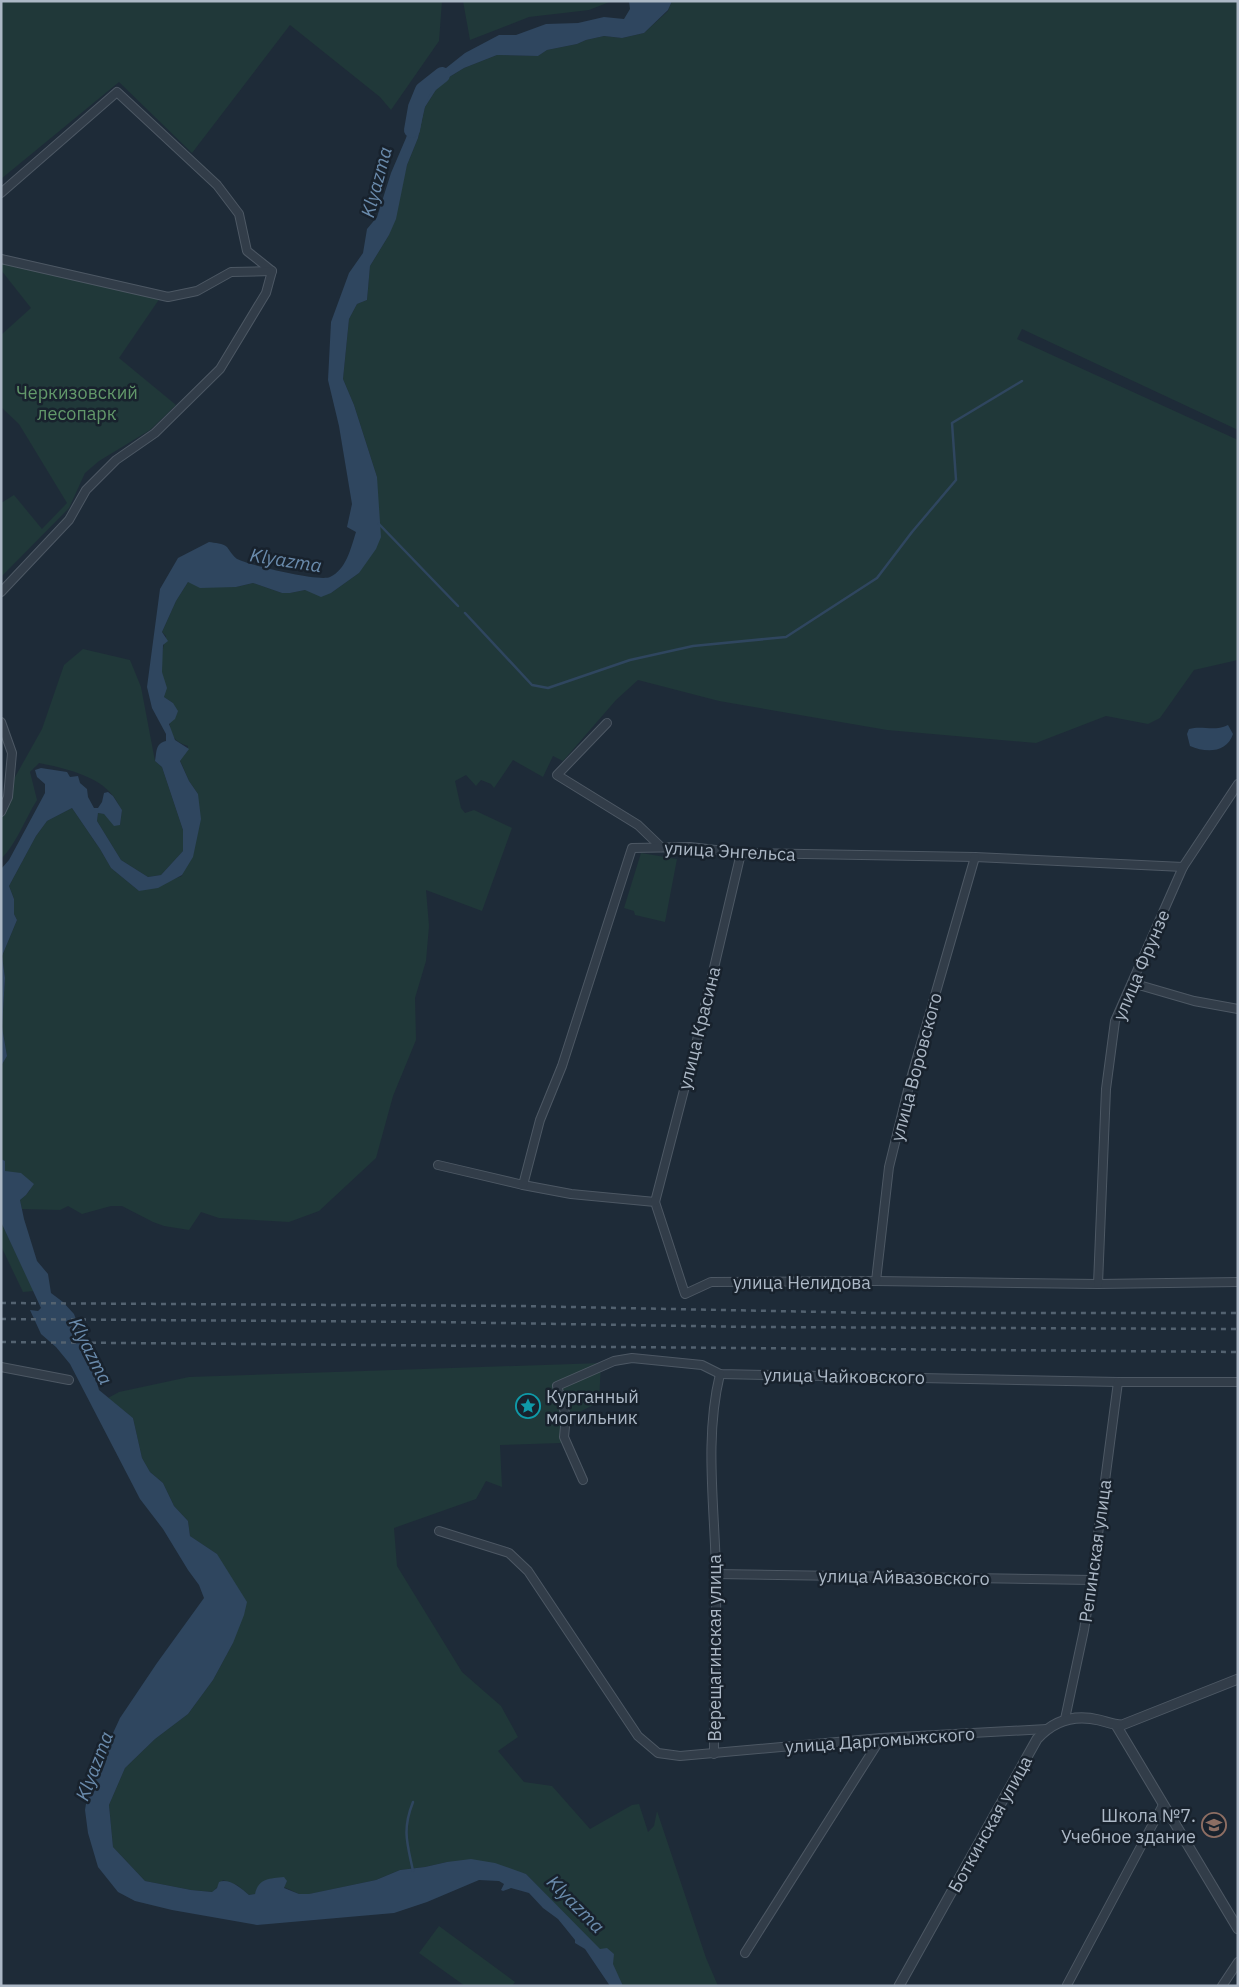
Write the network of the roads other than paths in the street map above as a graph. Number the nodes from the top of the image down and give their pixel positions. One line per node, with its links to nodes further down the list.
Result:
1 (1, 193): 3 (street)
2 (1, 259): 3 (street)
3 (272, 271): 4 (street)
4 (1, 592)
5 (1, 722): 8 (street)
6 (607, 723): 9 (street)
7 (1238, 784): 12 (street, улица Фрунзе)
8 (1, 812)
9 (660, 847): 10 (street, улица Энгельса); 16 (street, улица Энгельса)
10 (741, 853): 11 (street, улица Энгельса); 17 (street, улица Красина)
11 (975, 857): 12 (street, улица Энгельса); 18 (street, улица Воровского)
12 (1183, 867): 13 (street, улица Фрунзе)
13 (1132, 983): 14 (street); 20 (street, улица Фрунзе)
14 (1238, 1009)
15 (438, 1165): 16 (street)
16 (523, 1185): 17 (street)
17 (655, 1202): 18 (street, улица Нелидова)
18 (876, 1281): 20 (street, улица Нелидова)
19 (1238, 1282): 20 (street, улица Нелидова)
20 (1098, 1284)
21 (3, 1367): 23 (street)
22 (720, 1374): 24 (street, улица Чайковского); 26 (street, улица Чайковского); 28 (street, Верещагинская улица)
23 (70, 1380)
24 (1118, 1382): 25 (street, улица Чайковского); 29 (street, Репинская улица)
25 (1238, 1382)
26 (583, 1480)
27 (439, 1531): 35 (street, Верещагинская улица)
28 (716, 1574): 29 (street, улица Айвазовского); 35 (street, Верещагинская улица)
29 (1092, 1580): 31 (street, Репинская улица)
30 (1238, 1679): 32 (street)
31 (1065, 1719): 32 (street, Боткинская улица); 33 (street, Боткинская улица)
32 (1116, 1725): 36 (street)
33 (1046, 1728): 34 (street, улица Даргомыжского); 41 (street, Боткинская улица)
34 (881, 1738): 35 (street, улица Даргомыжского); 38 (street)
35 (714, 1754)
36 (1163, 1805): 37 (street); 40 (street)
37 (1238, 1929)
38 (745, 1953)
39 (1238, 1962): 42 (street)
40 (1066, 1985)
41 (899, 1986)
42 (1222, 1986)

